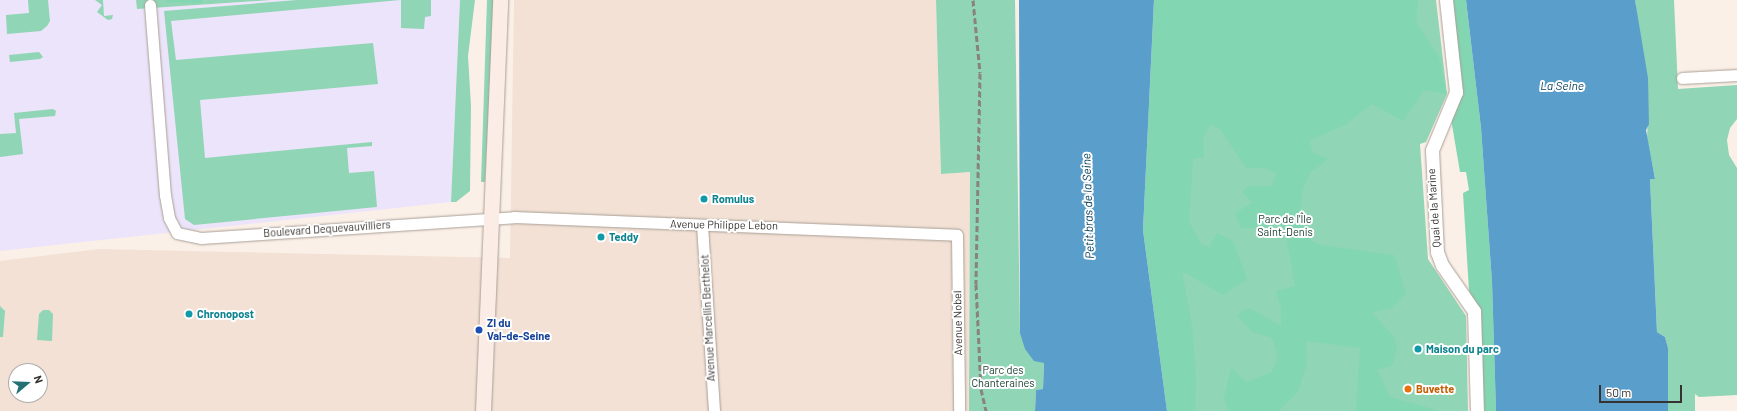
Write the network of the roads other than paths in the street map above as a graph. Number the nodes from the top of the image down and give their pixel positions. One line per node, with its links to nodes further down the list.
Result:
1 (500, 0): 6 (main road)
2 (1446, 0): 12 (street, Quai de la Marine)
3 (150, 4): 6 (street, Boulevard Dequevauvilliers)
4 (1737, 75): 5 (street)
5 (1682, 78)
6 (490, 217): 7 (street, Avenue Philippe Lebon); 9 (main road)
7 (702, 226): 8 (street, Avenue Philippe Lebon); 10 (street, Avenue Marcellin Berthelot)
8 (957, 235): 11 (street, Avenue Nobel)
9 (483, 411)
10 (714, 411)
11 (959, 411)
12 (1477, 411)

